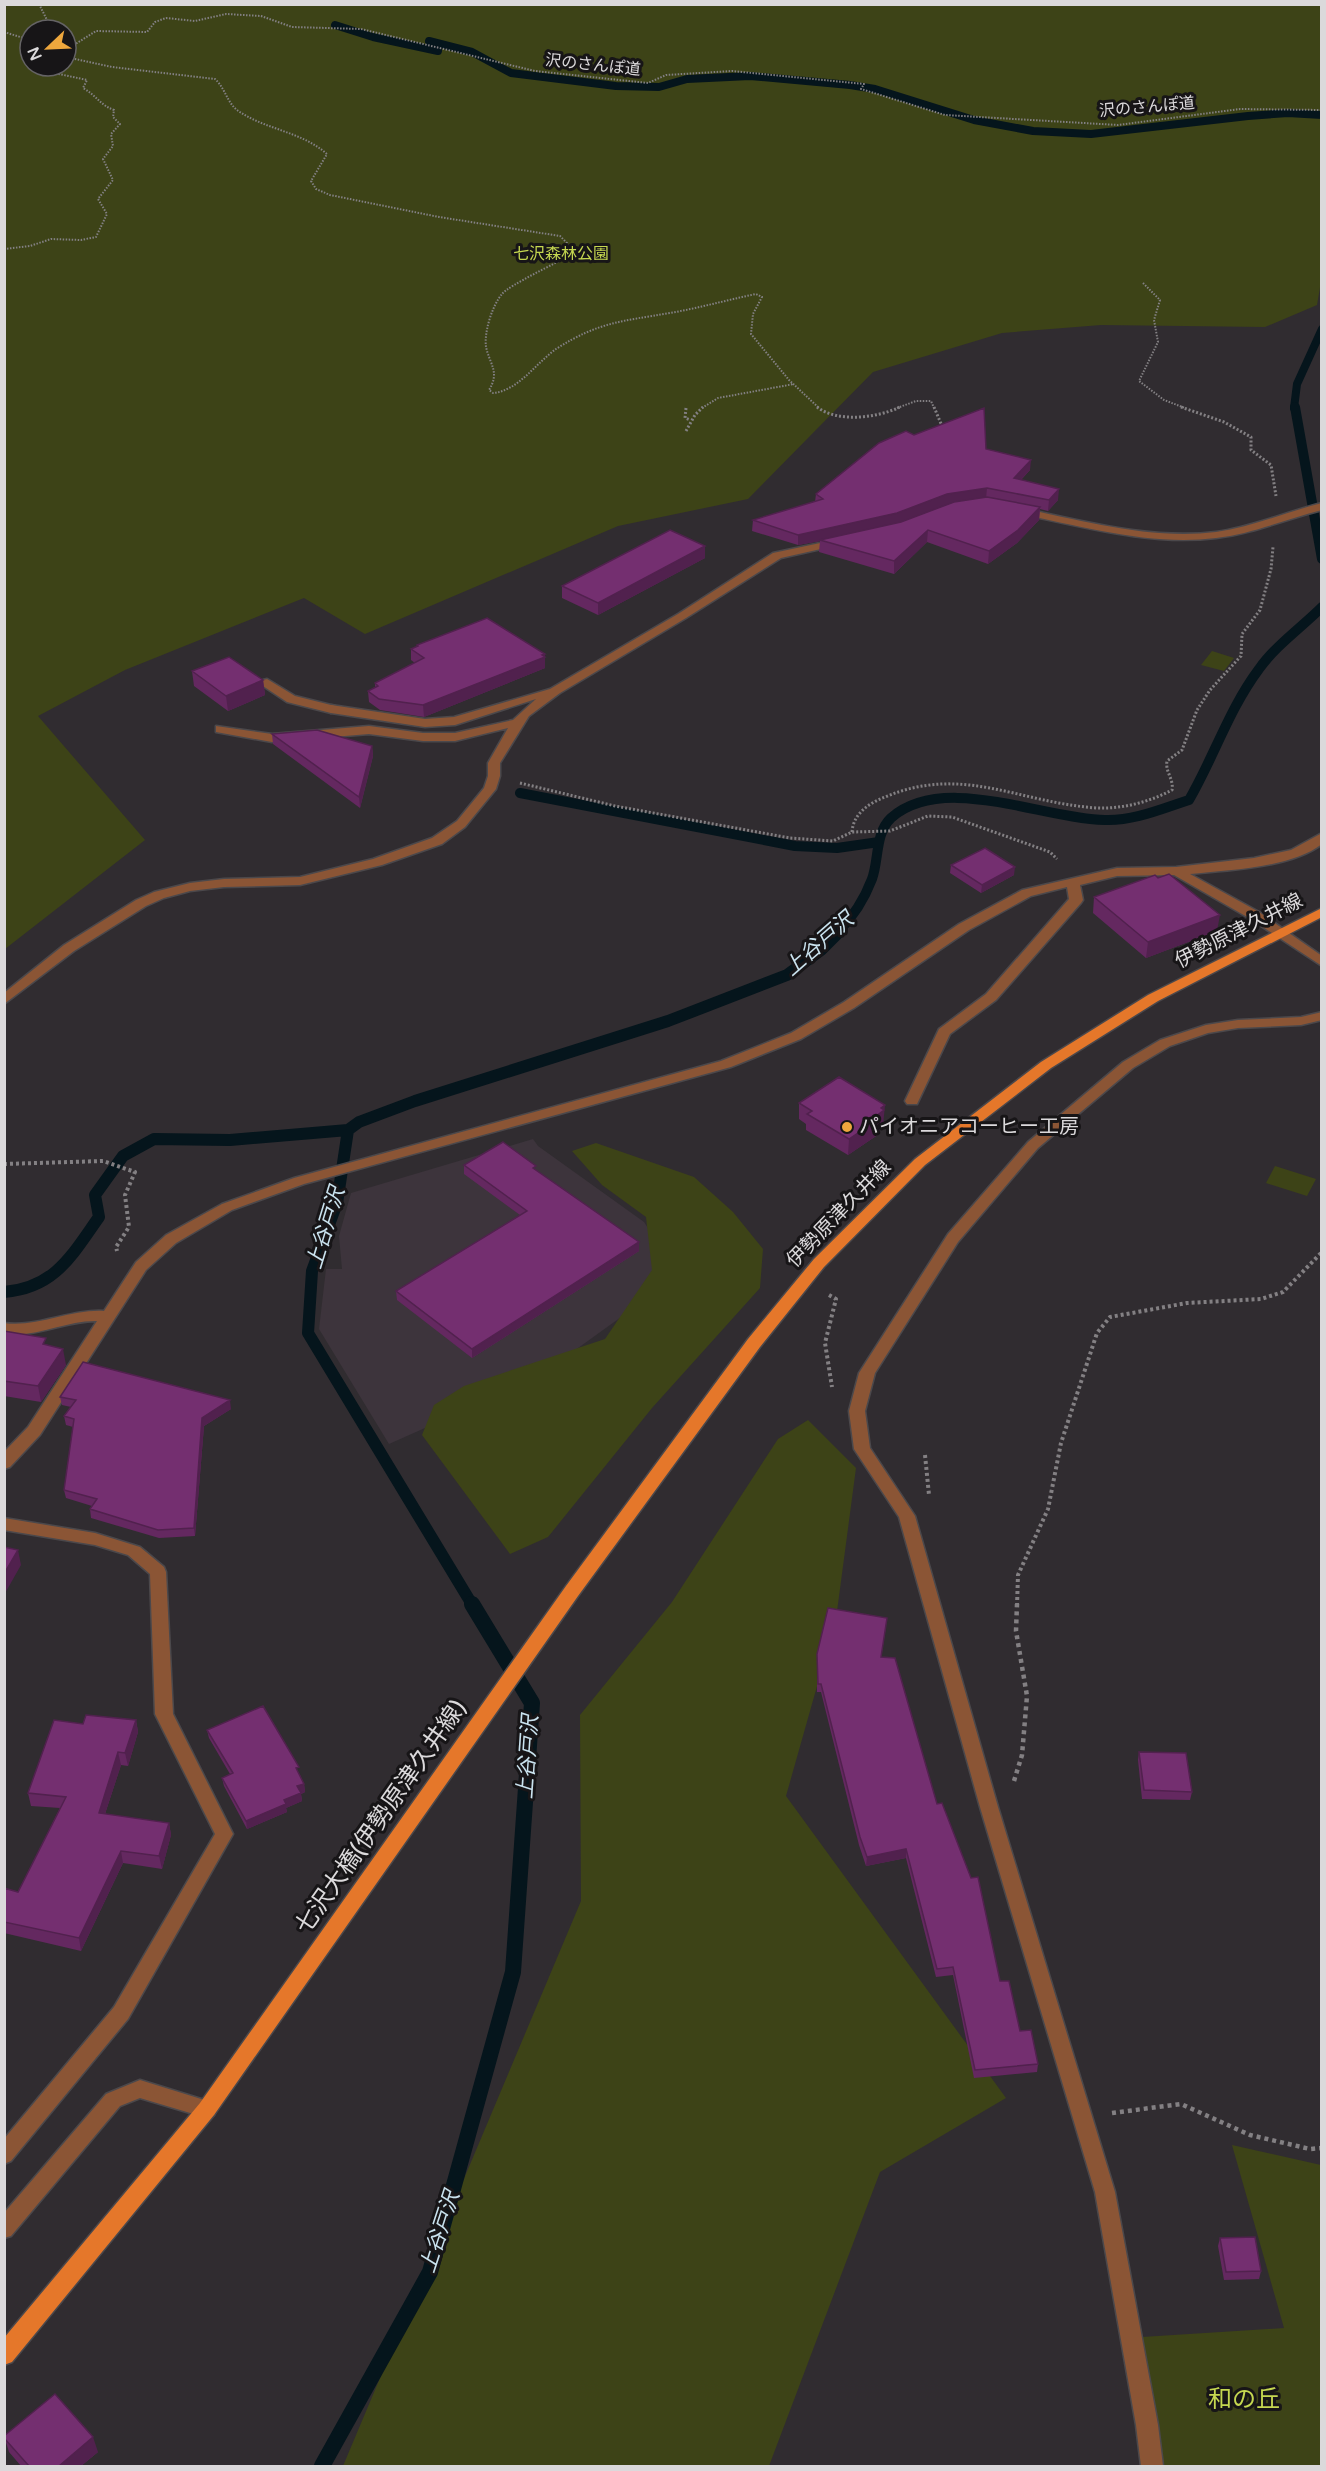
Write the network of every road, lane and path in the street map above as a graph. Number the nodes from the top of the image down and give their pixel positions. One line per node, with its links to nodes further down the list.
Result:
1 (39, 4): 2 (path)
2 (46, 18)
3 (78, 42): 6 (path, 沢のさんぽ道)
4 (78, 59): 9 (path)
5 (78, 77): 7 (path)
6 (1322, 110)
7 (4, 249)
8 (1143, 283): 16 (path)
9 (794, 384): 11 (path); 12 (path)
10 (686, 408): 11 (path)
11 (690, 420): 13 (path)
12 (942, 426)
13 (686, 431)
14 (1322, 506): 16 (street)
15 (1010, 509): 16 (street)
16 (1278, 518): 23 (path)
17 (851, 540): 19 (street)
18 (267, 683): 19 (street)
19 (556, 690): 20 (street)
20 (516, 724): 21 (street); 22 (street)
21 (220, 729)
22 (494, 776): 23 (path); 30 (street)
23 (852, 832): 26 (path)
24 (1322, 837): 25 (street)
25 (1176, 871): 26 (street); 28 (street)
26 (1076, 881): 32 (street); 35 (street)
27 (1322, 912): 28 (main road, 伊勢原津久井線)
28 (1282, 933): 29 (street); 42 (main road, 伊勢原津久井線)
29 (1322, 962)
30 (4, 1000)
31 (1322, 1016): 39 (street)
32 (912, 1101)
33 (4, 1164): 35 (path)
34 (1322, 1252): 43 (path)
35 (141, 1266): 37 (street)
36 (826, 1293): 39 (path)
37 (107, 1316): 38 (street); 40 (street)
38 (4, 1328)
39 (857, 1411): 43 (street)
40 (4, 1463)
41 (4, 1524): 47 (street)
42 (572, 1591): 44 (main road, 七沢大橋(伊勢原津久井線))
43 (989, 1807): 45 (street)
44 (207, 2109): 48 (street); 49 (main road, 七沢大橋(伊勢原津久井線))
45 (1081, 2116): 46 (path); 50 (street)
46 (1322, 2148)
47 (4, 2155)
48 (4, 2229)
49 (4, 2355)
50 (1152, 2466)

